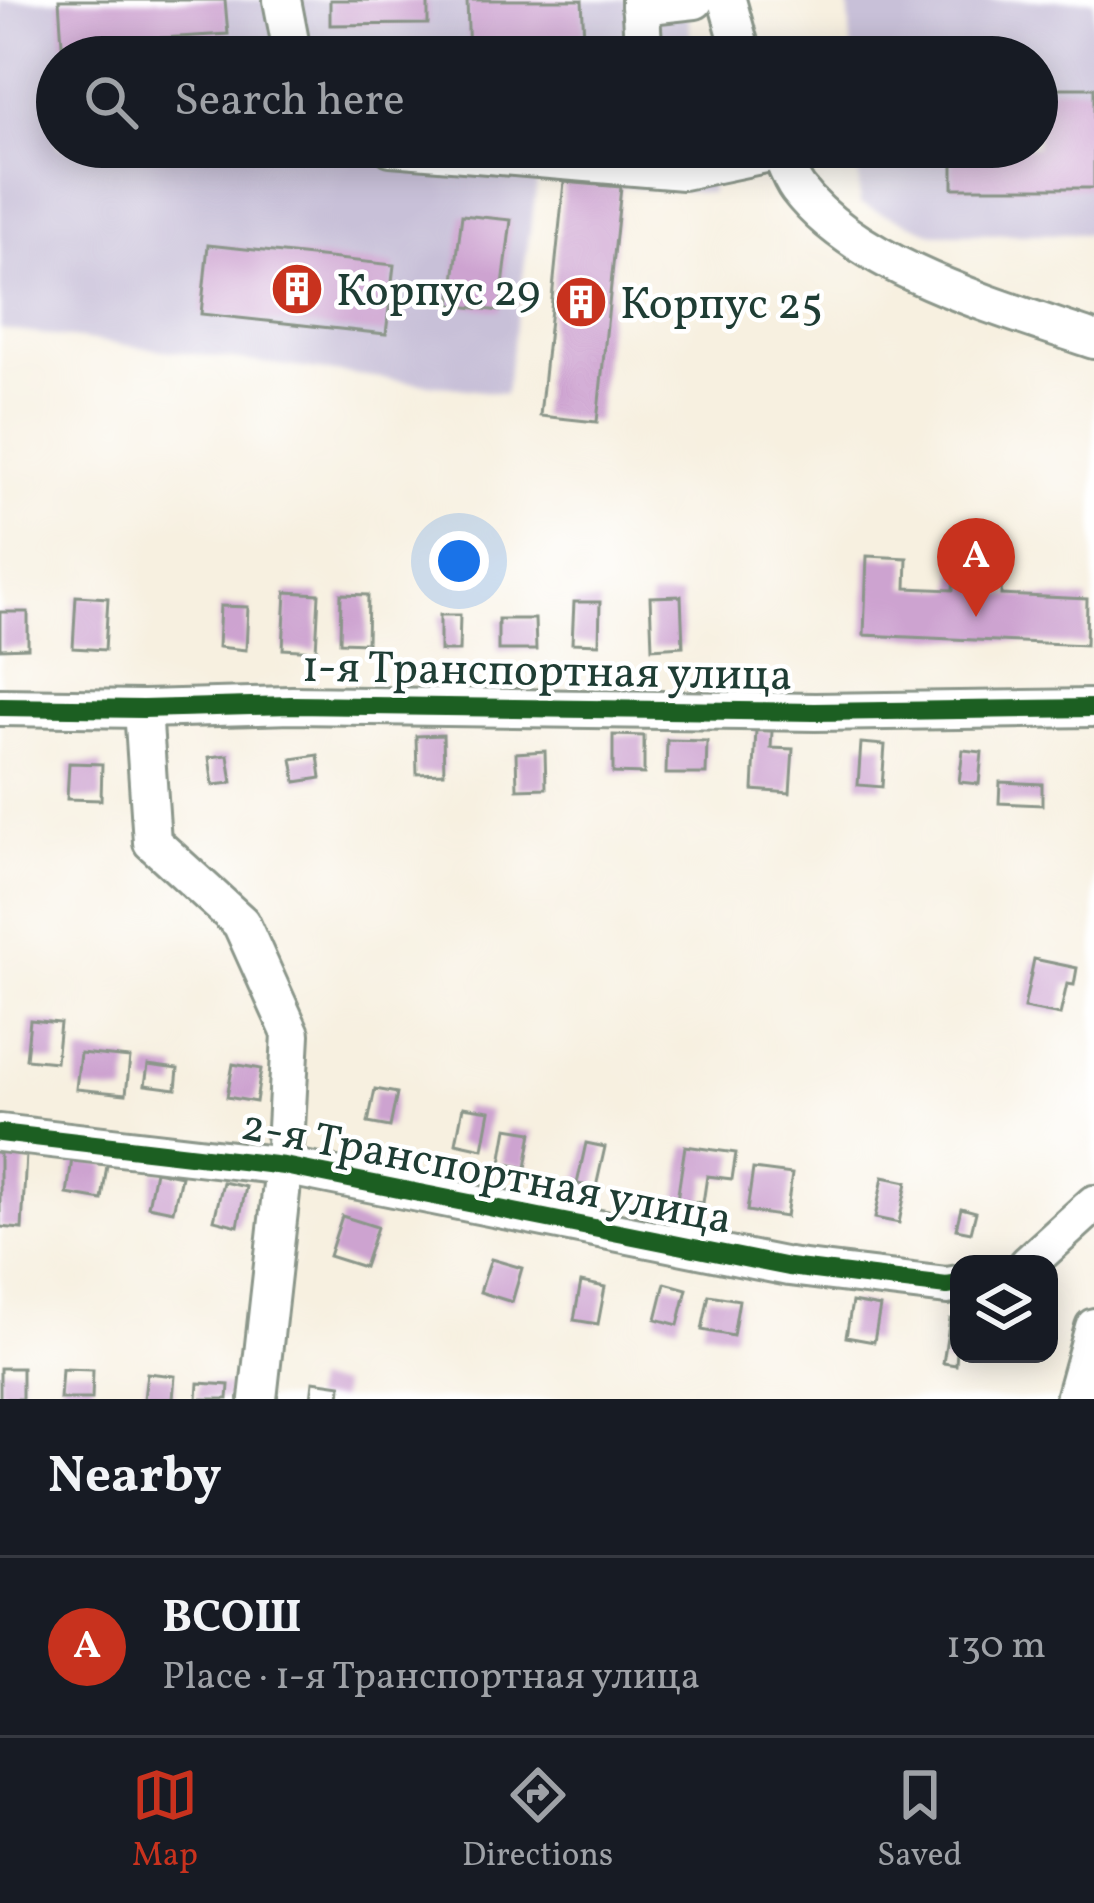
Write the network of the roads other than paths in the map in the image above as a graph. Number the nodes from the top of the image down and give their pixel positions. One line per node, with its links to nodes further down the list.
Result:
1 (282, 0): 5 (street)
2 (695, 0): 4 (street)
3 (727, 0): 7 (street)
4 (640, 3): 6 (street)
5 (289, 36)
6 (642, 36)
7 (737, 36)
8 (646, 168): 9 (street)
9 (696, 168)
10 (788, 168): 11 (street)
11 (1094, 340)
12 (0, 707): 14 (street, 1-я Транспортная улица)
13 (1094, 708): 14 (street, 1-я Транспортная улица)
14 (143, 709): 16 (street)
15 (0, 1133): 16 (street, 2-я Транспортная улица)
16 (284, 1166): 19 (street, 2-я Транспортная улица); 21 (street)
17 (1094, 1204): 18 (street)
18 (1038, 1255)
19 (950, 1286)
20 (1094, 1327): 22 (street)
21 (258, 1399)
22 (1074, 1399)

